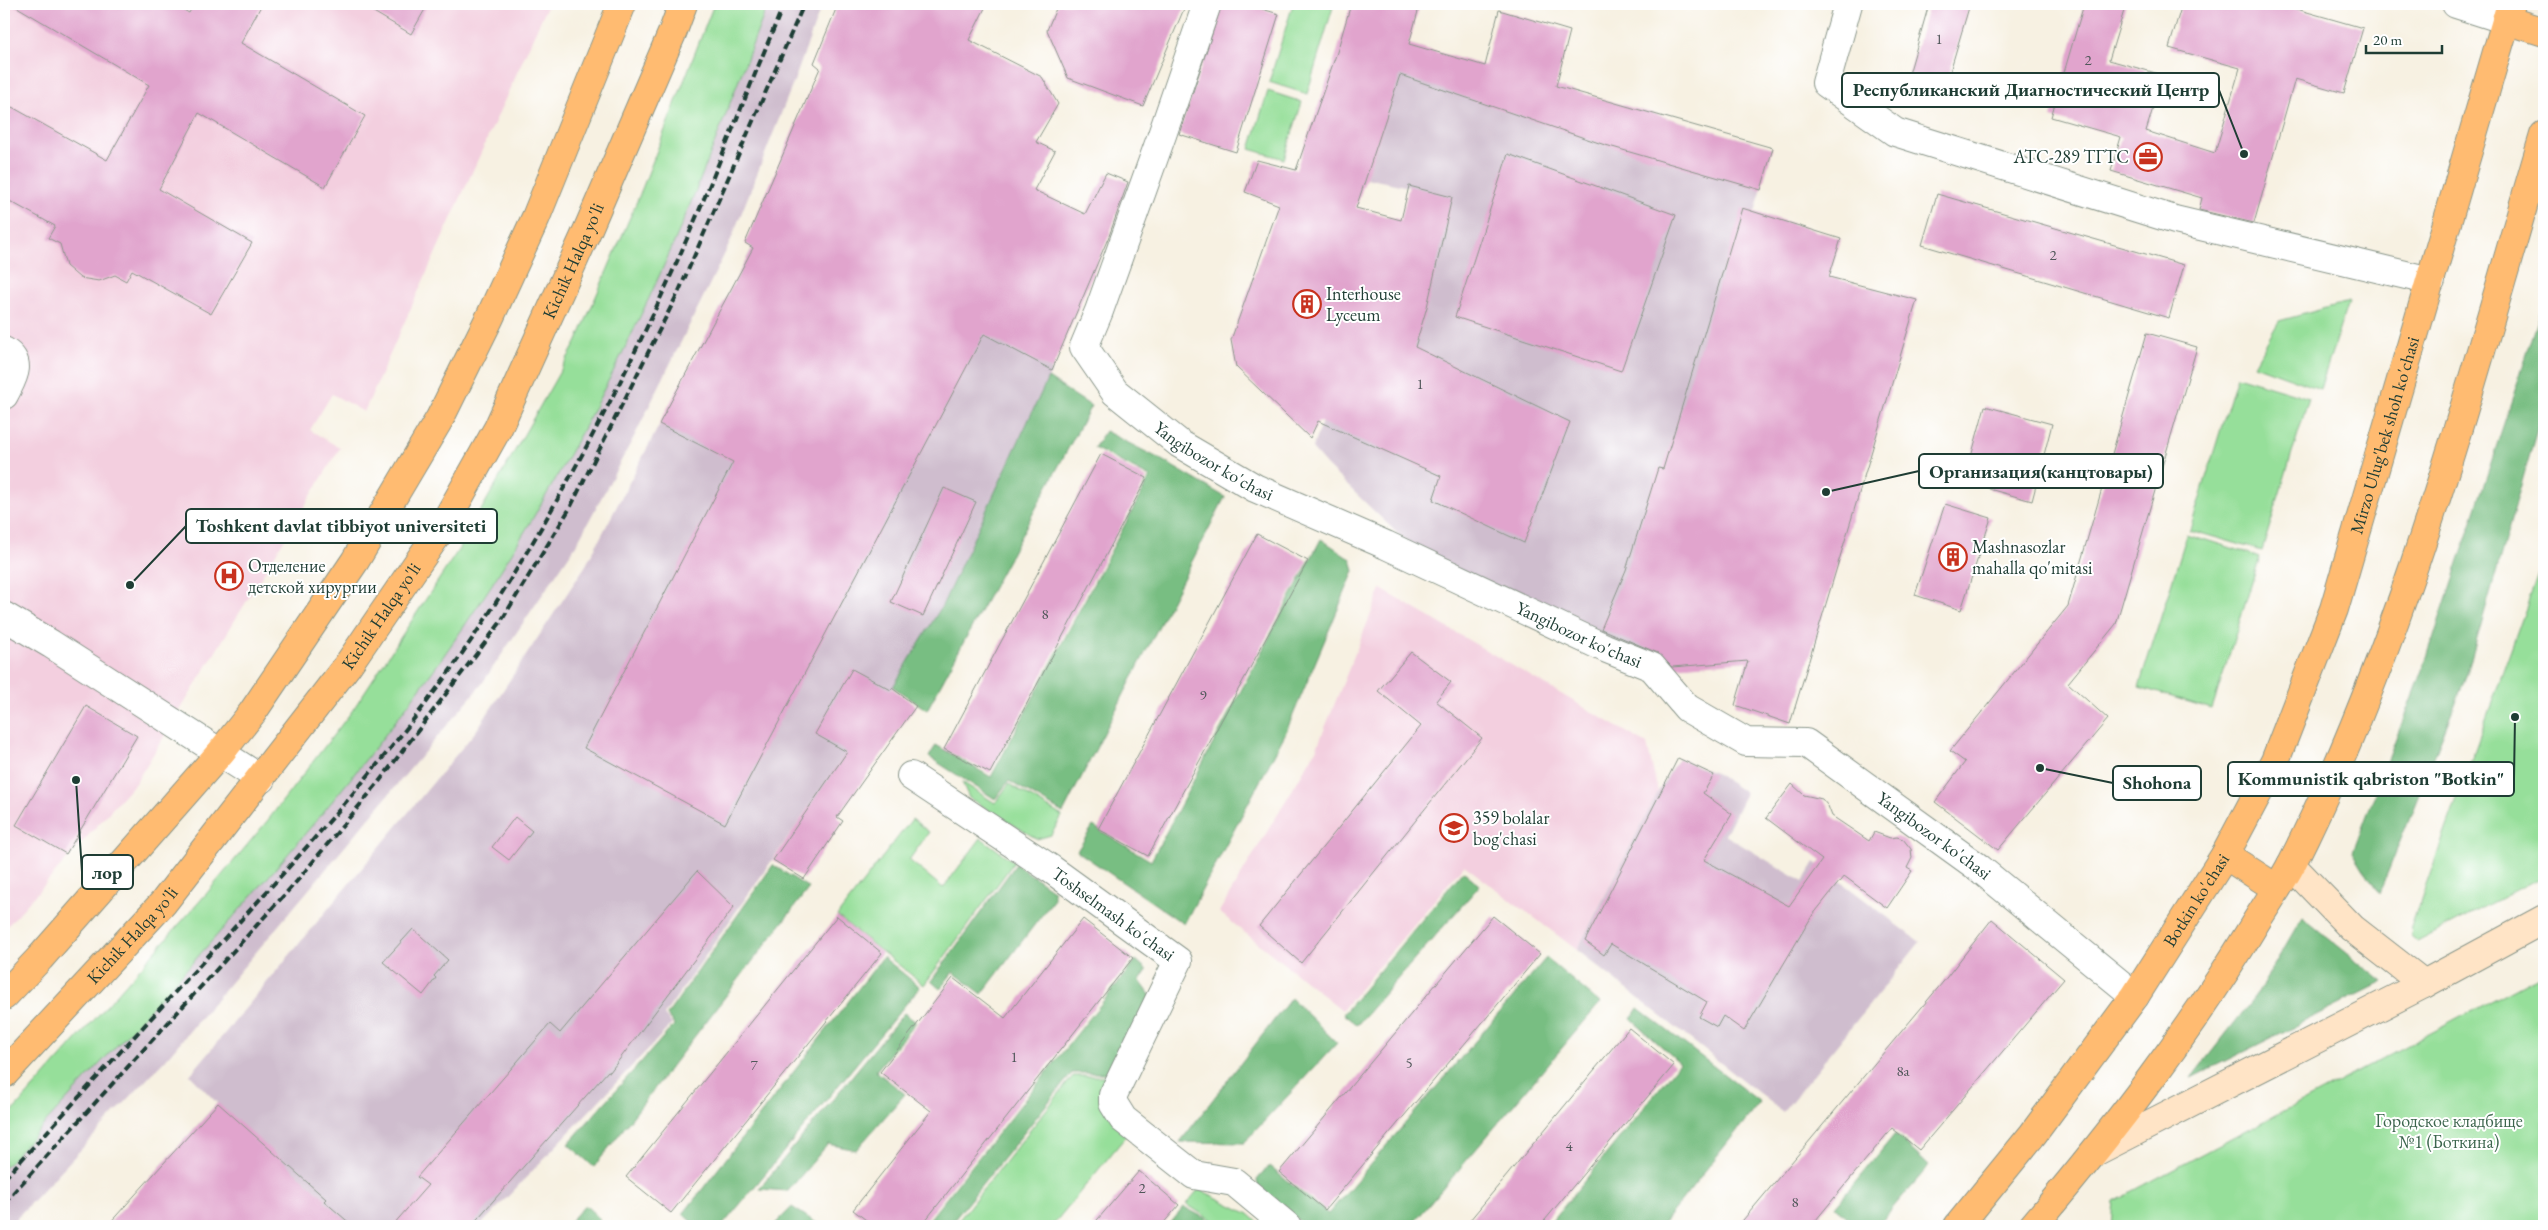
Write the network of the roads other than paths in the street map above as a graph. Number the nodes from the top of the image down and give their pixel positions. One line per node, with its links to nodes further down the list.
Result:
1 (622, 4): 13 (main road)
2 (683, 4): 15 (main road, Kichik Halqa yo'li)
3 (1207, 4): 22 (street, Yangibozor ko'chasi)
4 (1848, 4): 9 (street)
5 (2456, 4): 6 (street)
6 (2508, 12): 7 (main road); 9 (main road, Mirzo Ulug'bek shoh ko'chasi)
7 (2544, 32)
8 (2544, 135): 17 (main road)
9 (2430, 281): 16 (main road, Mirzo Ulug'bek shoh ko'chasi)
10 (4, 351): 11 (street)
11 (4, 395)
12 (4, 616): 13 (street)
13 (222, 752): 15 (street); 21 (main road)
14 (911, 776): 25 (street, Toshselmash ko'chasi)
15 (261, 779): 23 (main road, Kichik Halqa yo'li)
16 (2226, 855): 18 (main road, Botkin ko'chasi); 22 (main road, Botkin ko'chasi)
17 (2291, 865): 18 (main road); 20 (street)
18 (2276, 888): 24 (main road)
19 (2544, 919): 20 (street)
20 (2424, 984): 24 (street)
21 (4, 996)
22 (2135, 996): 26 (main road, Botkin ko'chasi)
23 (4, 1074)
24 (2095, 1152): 27 (main road)
25 (1287, 1226)
26 (1958, 1226)
27 (2033, 1226)

